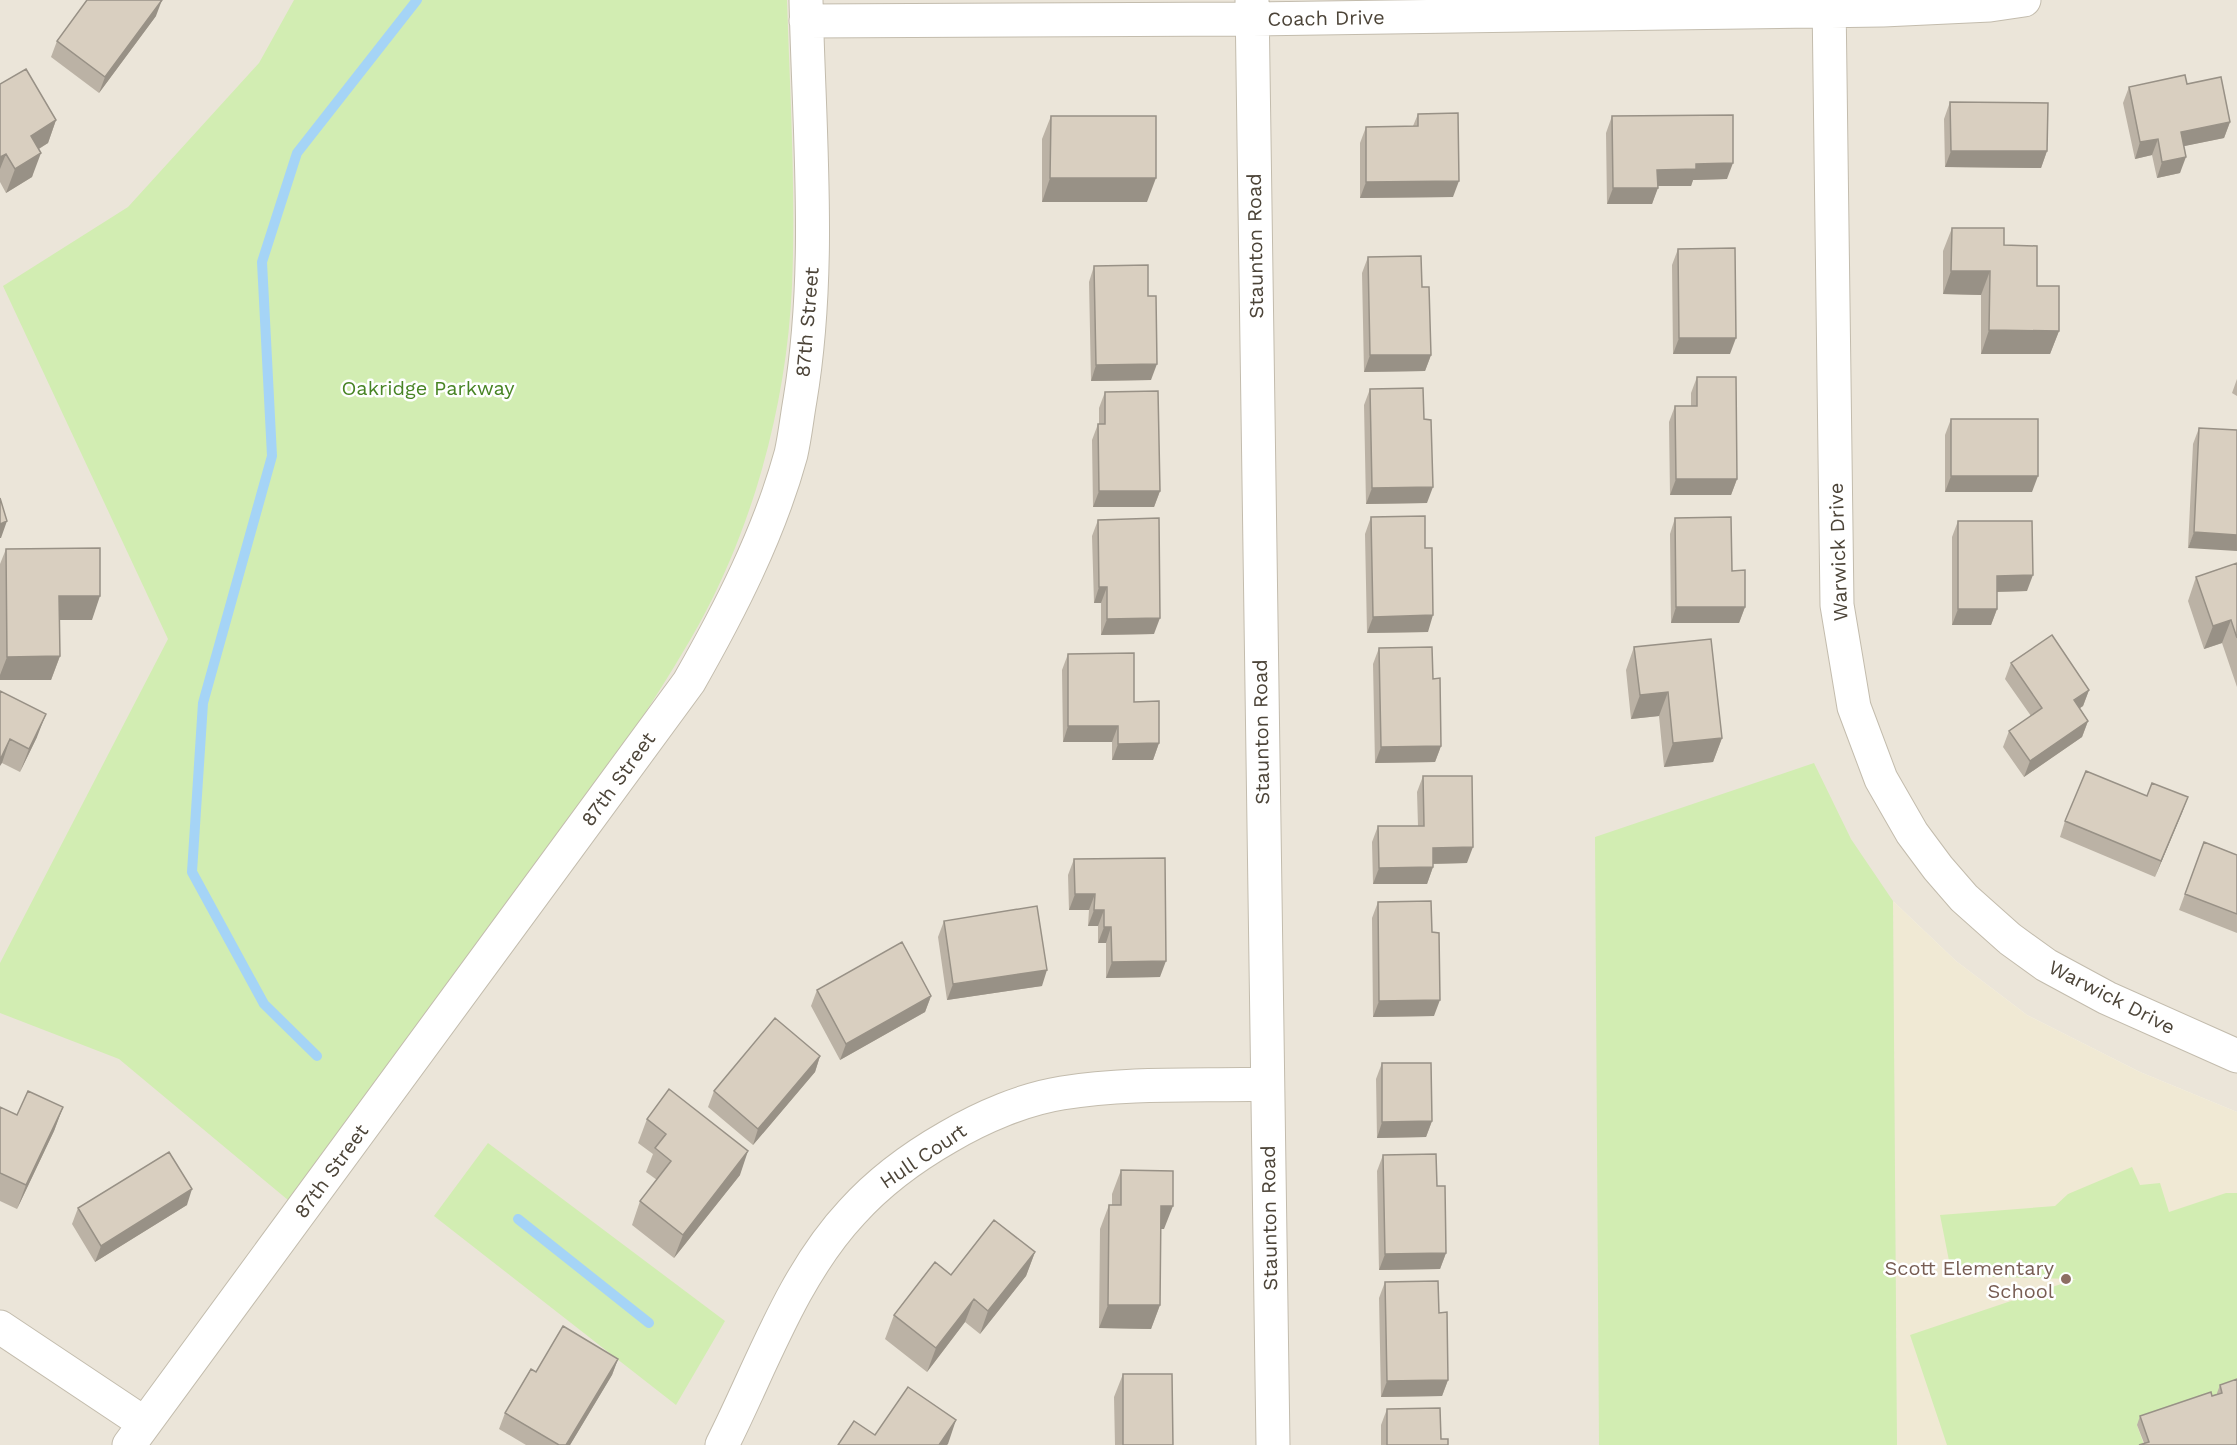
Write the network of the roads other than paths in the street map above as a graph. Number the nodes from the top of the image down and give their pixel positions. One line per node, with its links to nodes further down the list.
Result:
1 (2024, 0): 2 (street, Coach Drive)
2 (1829, 6): 3 (street, Coach Drive); 5 (street, Warwick Drive)
3 (1252, 10): 4 (street, Coach Drive); 6 (street, Staunton Road)
4 (806, 11): 8 (street, 87th Street)
5 (2237, 1056)
6 (1267, 1084): 9 (street, Hull Court); 10 (street, Staunton Road)
7 (0, 1327): 8 (street)
8 (137, 1434)
9 (722, 1445)
10 (1273, 1445)

